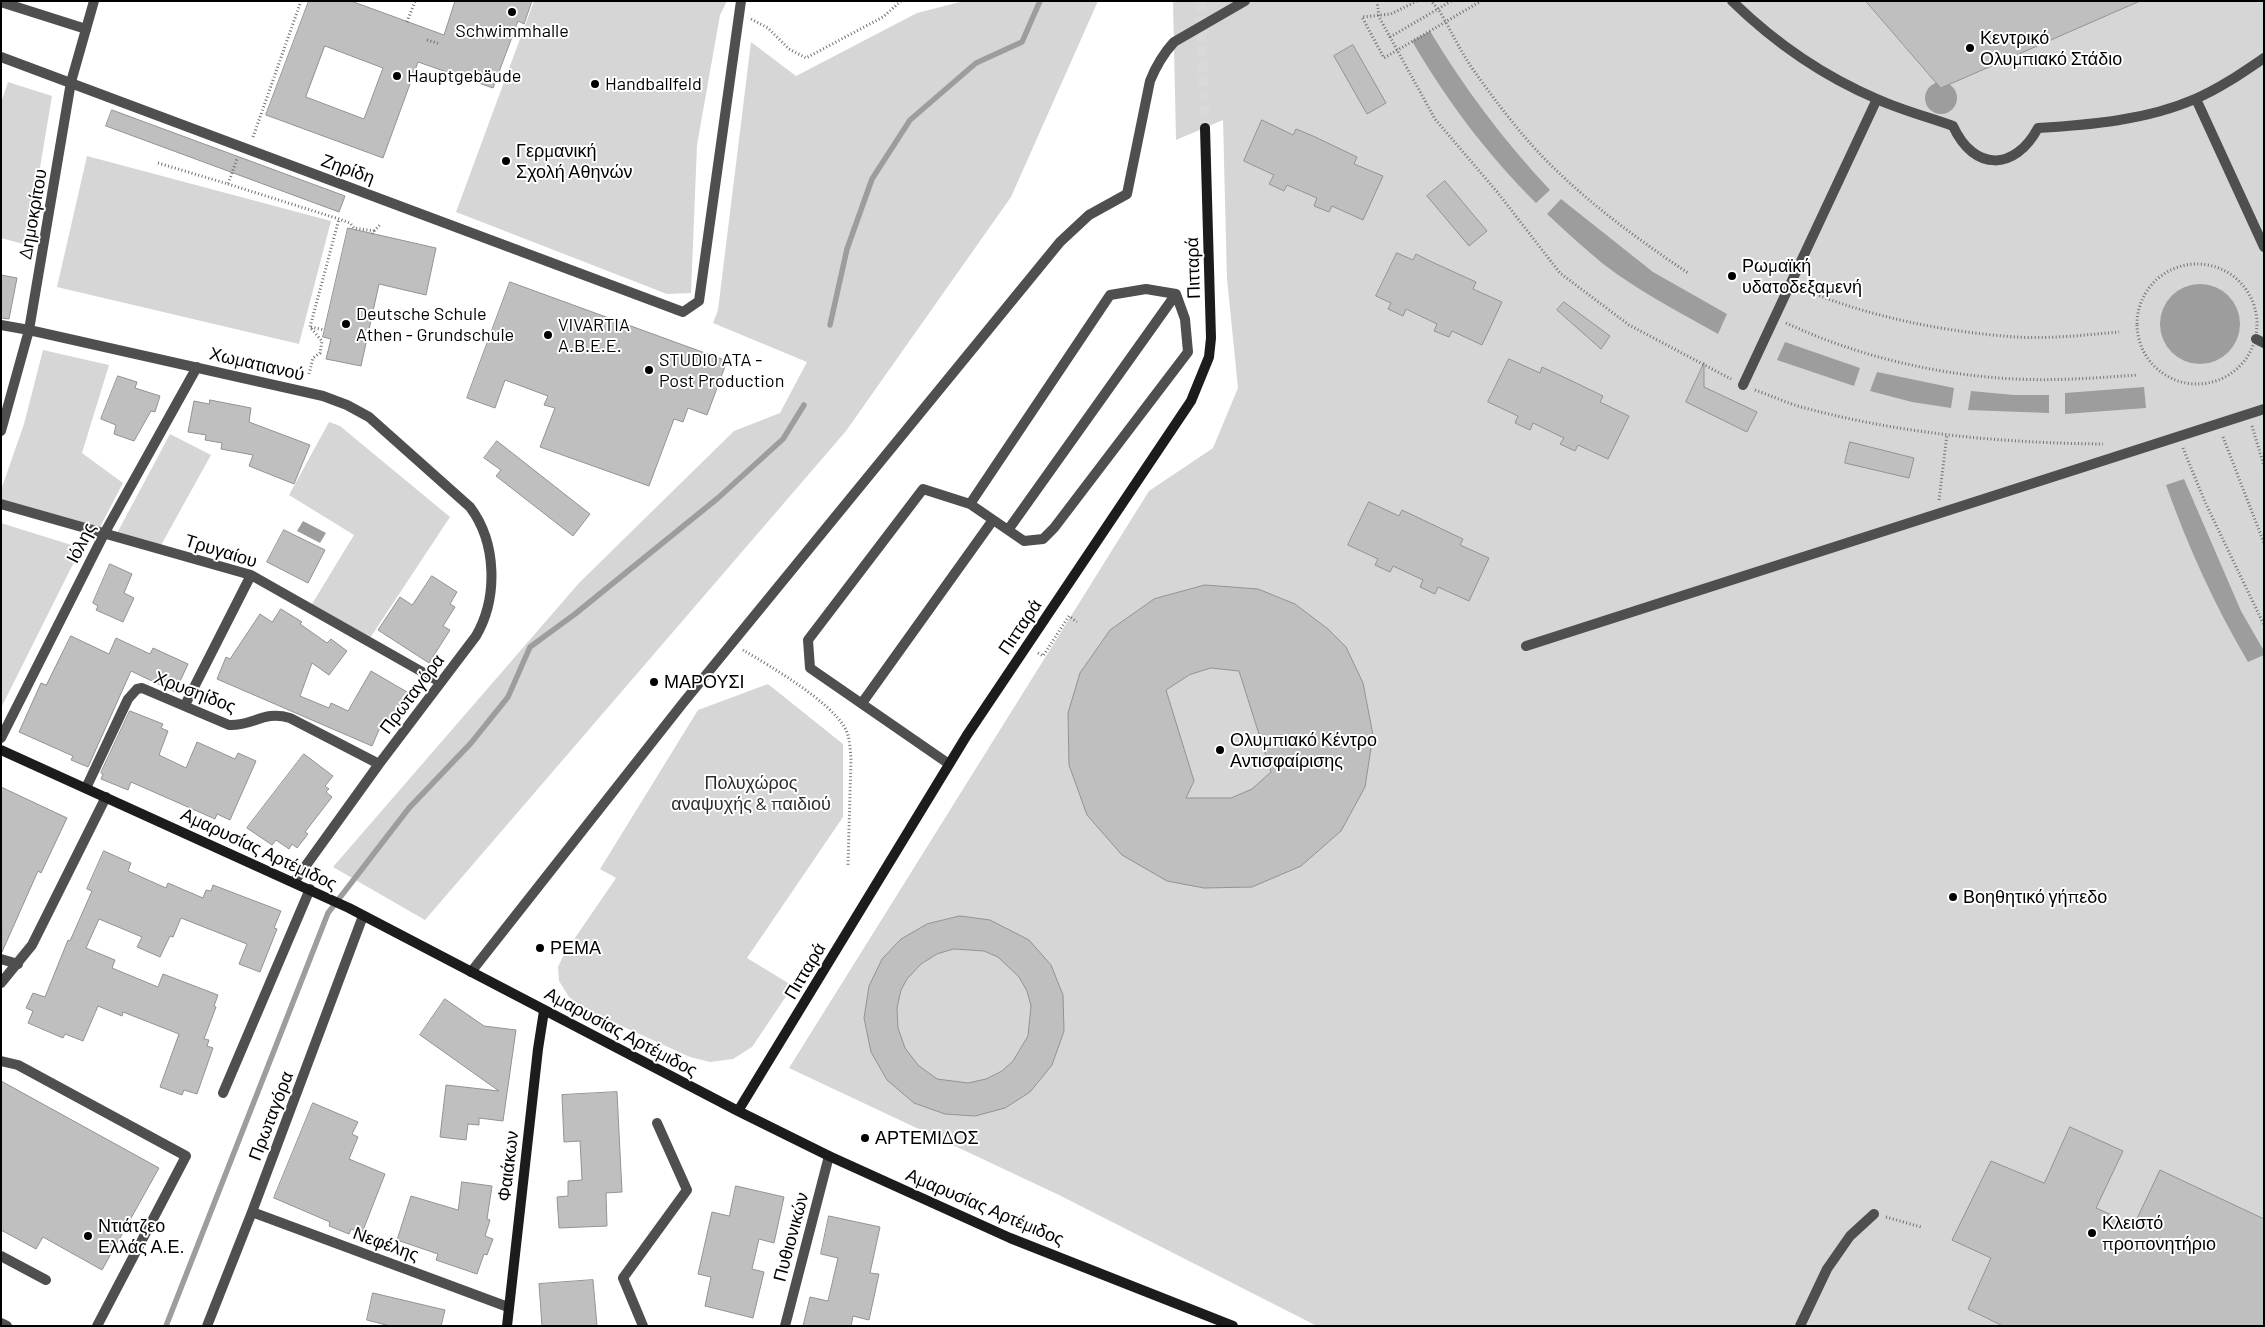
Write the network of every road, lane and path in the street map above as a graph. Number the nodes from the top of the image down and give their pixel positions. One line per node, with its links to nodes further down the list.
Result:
1 (94, 1): 19 (street, Δημοκρίτου)
2 (301, 1): 30 (path)
3 (415, 1): 17 (path)
4 (741, 1): 15 (street)
5 (901, 1): 15 (path)
6 (1246, 1): 71 (street)
7 (1377, 1): 16 (path)
8 (1416, 1): 16 (path)
9 (1431, 1): 14 (path)
10 (1451, 1): 14 (path)
11 (1481, 1): 18 (path)
12 (1732, 1): 28 (street)
13 (1, 2): 19 (street)
14 (1438, 9): 18 (path); 20 (path)
15 (740, 13): 26 (street, Ζηρίδη)
16 (1379, 17): 20 (path); 23 (path)
17 (408, 22)
18 (1446, 22): 23 (path); 37 (path)
19 (86, 29): 26 (street, Δημοκρίτου)
20 (1390, 37): 23 (path)
21 (427, 40): 22 (path)
22 (440, 44)
23 (1398, 50): 50 (path)
24 (1, 57): 26 (street, Ζηρίδη)
25 (2264, 58): 27 (street)
26 (71, 82): 43 (street, Δημοκρίτου)
27 (2196, 99): 28 (street); 36 (street)
28 (1877, 100): 38 (street)
29 (1205, 128): 79 (street, Πιτταρά)
30 (253, 138)
31 (237, 158): 33 (path)
32 (158, 163): 33 (path)
33 (228, 184): 34 (path)
34 (339, 219): 35 (path); 42 (path)
35 (380, 225)
36 (2264, 247)
37 (1688, 273)
38 (1789, 284): 40 (street); 45 (path)
39 (1176, 294): 60 (street); 64 (street); 64 (street)
40 (1774, 318): 49 (path); 50 (street)
41 (1, 326): 43 (street, Χωματιανού)
42 (310, 327): 44 (path); 48 (path)
43 (29, 330): 47 (street, Χωματιανού); 54 (street, Δημοκρίτου)
44 (324, 330)
45 (2119, 332)
46 (2260, 341): 46 (path)
47 (196, 367): 61 (street, Χωματιανού); 65 (street, Ιόλης)
48 (309, 374)
49 (2137, 375)
50 (1743, 385): 55 (path)
51 (2264, 409): 52 (street)
52 (2249, 414): 53 (street); 58 (path)
53 (2219, 424): 56 (street); 66 (path)
54 (1, 431)
55 (1947, 434): 57 (path); 62 (path)
56 (2179, 438): 62 (street); 69 (path)
57 (2105, 444)
58 (2264, 466)
59 (1, 504): 65 (street, Τρυγαίου)
60 (970, 504): 63 (street); 74 (street)
61 (470, 507): 73 (street, Πρωταγόρα)
62 (1937, 513): 72 (street)
63 (993, 520): 64 (street); 74 (street)
64 (1008, 530)
65 (104, 534): 67 (street, Τρυγαίου); 76 (street, Ιόλης)
66 (2264, 543)
67 (252, 575): 73 (street, Τρυγαίου); 75 (street)
68 (1077, 622): 70 (path)
69 (2264, 625)
70 (1061, 628)
71 (732, 643): 82 (path); 88 (street)
72 (1526, 646)
73 (440, 682): 78 (street, Πρωταγόρα)
74 (862, 703): 79 (street)
75 (185, 705): 78 (street, Χρυσηίδος); 80 (street, Χρυσηίδος)
76 (1, 738)
77 (1, 750): 80 (street, Αμαρυσίας Αρτέμιδος)
78 (379, 764): 83 (street, Πρωταγόρα)
79 (949, 764): 93 (street, Πιτταρά)
80 (86, 788): 81 (street, Αμαρυσίας Αρτέμιδος)
81 (106, 797): 83 (street, Αμαρυσίας Αρτέμιδος); 87 (street)
82 (848, 865)
83 (294, 882): 84 (street, Αμαρυσίας Αρτέμιδος)
84 (310, 889): 85 (street, Αμαρυσίας Αρτέμιδος); 92 (street)
85 (363, 916): 88 (street, Αμαρυσίας Αρτέμιδος); 96 (street, Πρωταγόρα)
86 (1, 959): 87 (street)
87 (18, 964): 89 (street)
88 (471, 972): 90 (street, Αμαρυσίας Αρτέμιδος)
89 (1, 983)
90 (544, 1010): 93 (street, Αμαρυσίας Αρτέμιδος); 101 (street, Φαιάκων)
91 (1, 1061): 104 (street)
92 (222, 1093)
93 (738, 1111): 95 (street, Αμαρυσίας Αρτέμιδος)
94 (657, 1123): 107 (street)
95 (829, 1156): 108 (street, Πυθιονικών); 109 (street, Αμαρυσίας Αρτέμιδος)
96 (252, 1212): 101 (street, Νεφέλης); 105 (street, Πρωταγόρα)
97 (1874, 1214): 98 (path); 110 (street)
98 (1921, 1227)
99 (1, 1256): 100 (street)
100 (46, 1280)
101 (508, 1307): 106 (street, Φαιάκων)
102 (1, 1323): 103 (street)
103 (7, 1326)
104 (97, 1326)
105 (207, 1326)
106 (507, 1326)
107 (643, 1326)
108 (785, 1326)
109 (1233, 1326)
110 (1800, 1326)

